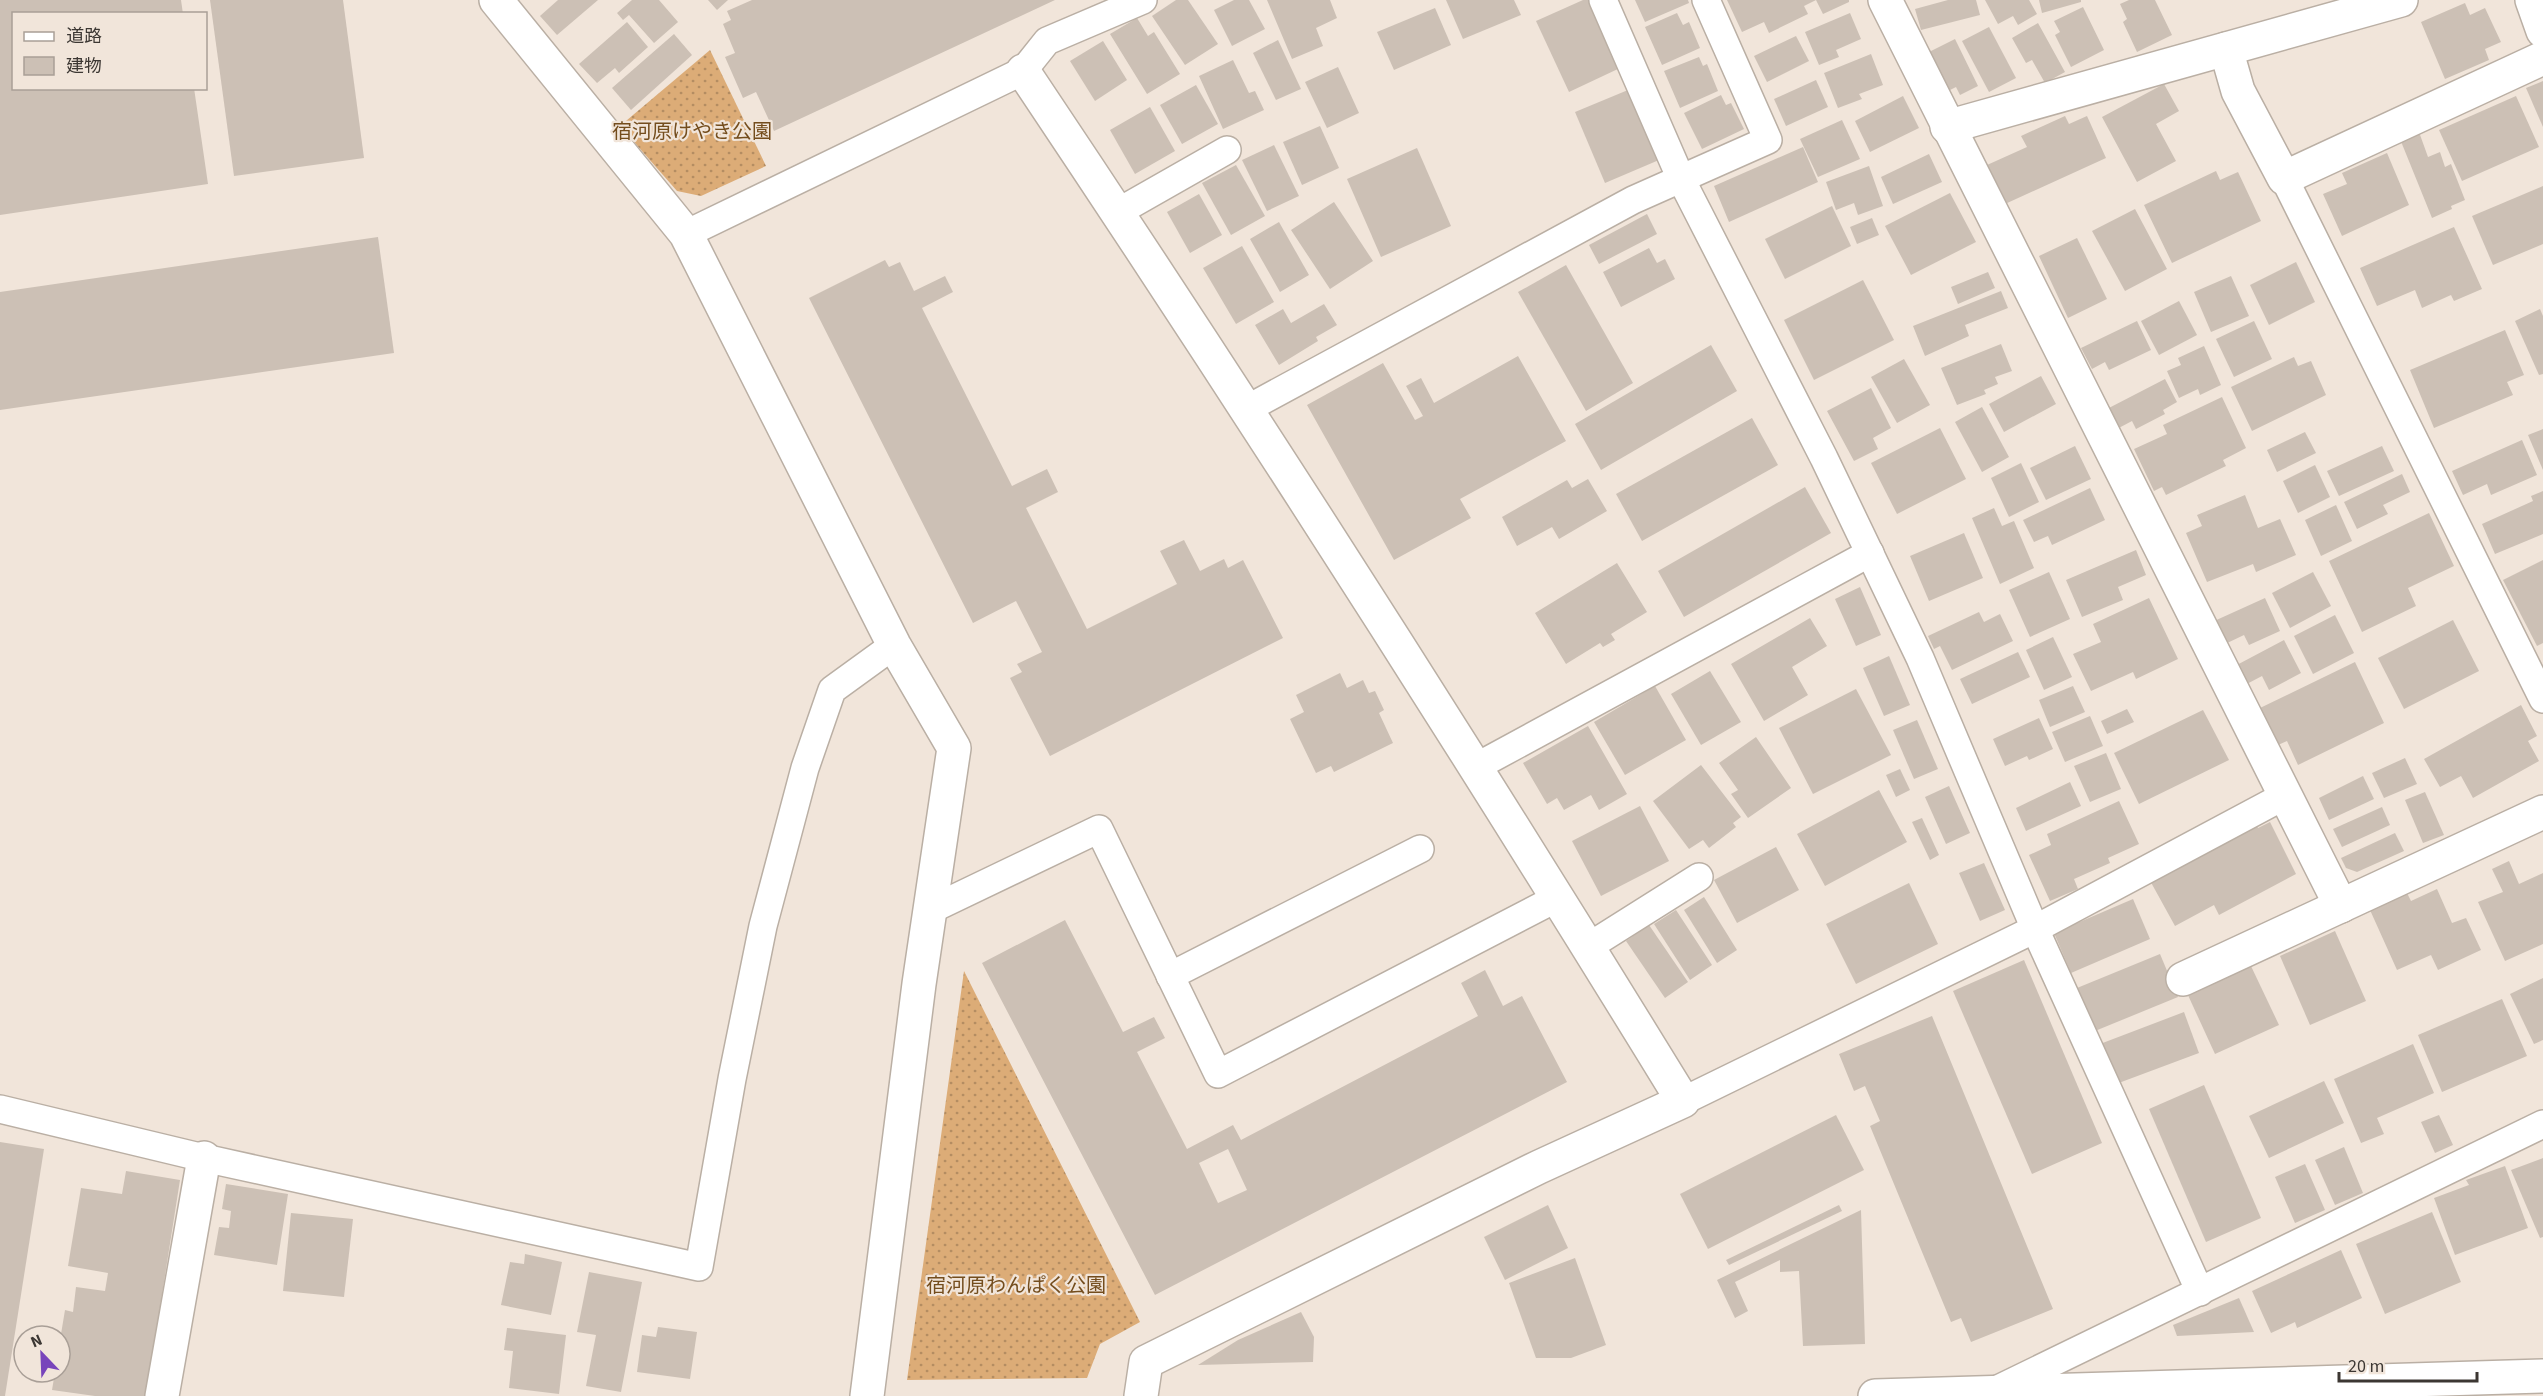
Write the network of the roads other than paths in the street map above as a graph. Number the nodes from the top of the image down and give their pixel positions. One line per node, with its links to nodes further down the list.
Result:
1 (496, 0): 17 (street)
2 (1143, 0): 11 (lane)
3 (1603, 0): 15 (lane)
4 (1706, 0): 15 (lane)
5 (1885, 0): 12 (street)
6 (2401, 0): 9 (street)
7 (2532, 0): 8 (street)
8 (2543, 31)
9 (2226, 49): 12 (street); 14 (street)
10 (2543, 58): 14 (street)
11 (1023, 71): 16 (street); 17 (lane)
12 (1947, 127): 23 (street)
13 (1227, 150): 16 (lane)
14 (2284, 178): 21 (lane)
15 (1681, 179): 18 (lane); 19 (lane)
16 (1118, 212): 18 (street)
17 (686, 234): 20 (street)
18 (1245, 410): 22 (street)
19 (1870, 553): 22 (lane); 30 (lane)
20 (894, 645): 29 (street); 37 (lane)
21 (2543, 699)
22 (1474, 768): 27 (street)
23 (2286, 795): 28 (street); 30 (lane)
24 (2543, 813): 28 (street)
25 (1420, 849): 32 (lane)
26 (1699, 877): 31 (lane)
27 (1557, 898): 31 (street); 32 (lane)
28 (2341, 906): 33 (street)
29 (930, 910): 32 (lane); 44 (street)
30 (2035, 929): 34 (lane); 38 (lane)
31 (1588, 946): 34 (street)
32 (1170, 976)
33 (2183, 979)
34 (1683, 1101): 45 (street)
35 (0, 1109): 37 (lane)
36 (2543, 1124): 38 (lane)
37 (204, 1158): 43 (street)
38 (2200, 1292): 42 (lane)
39 (2543, 1376): 40 (street)
40 (2510, 1387): 41 (street)
41 (2203, 1392): 42 (street)
42 (1987, 1394): 46 (street)
43 (162, 1396)
44 (867, 1396)
45 (1141, 1396)
46 (1875, 1396)

